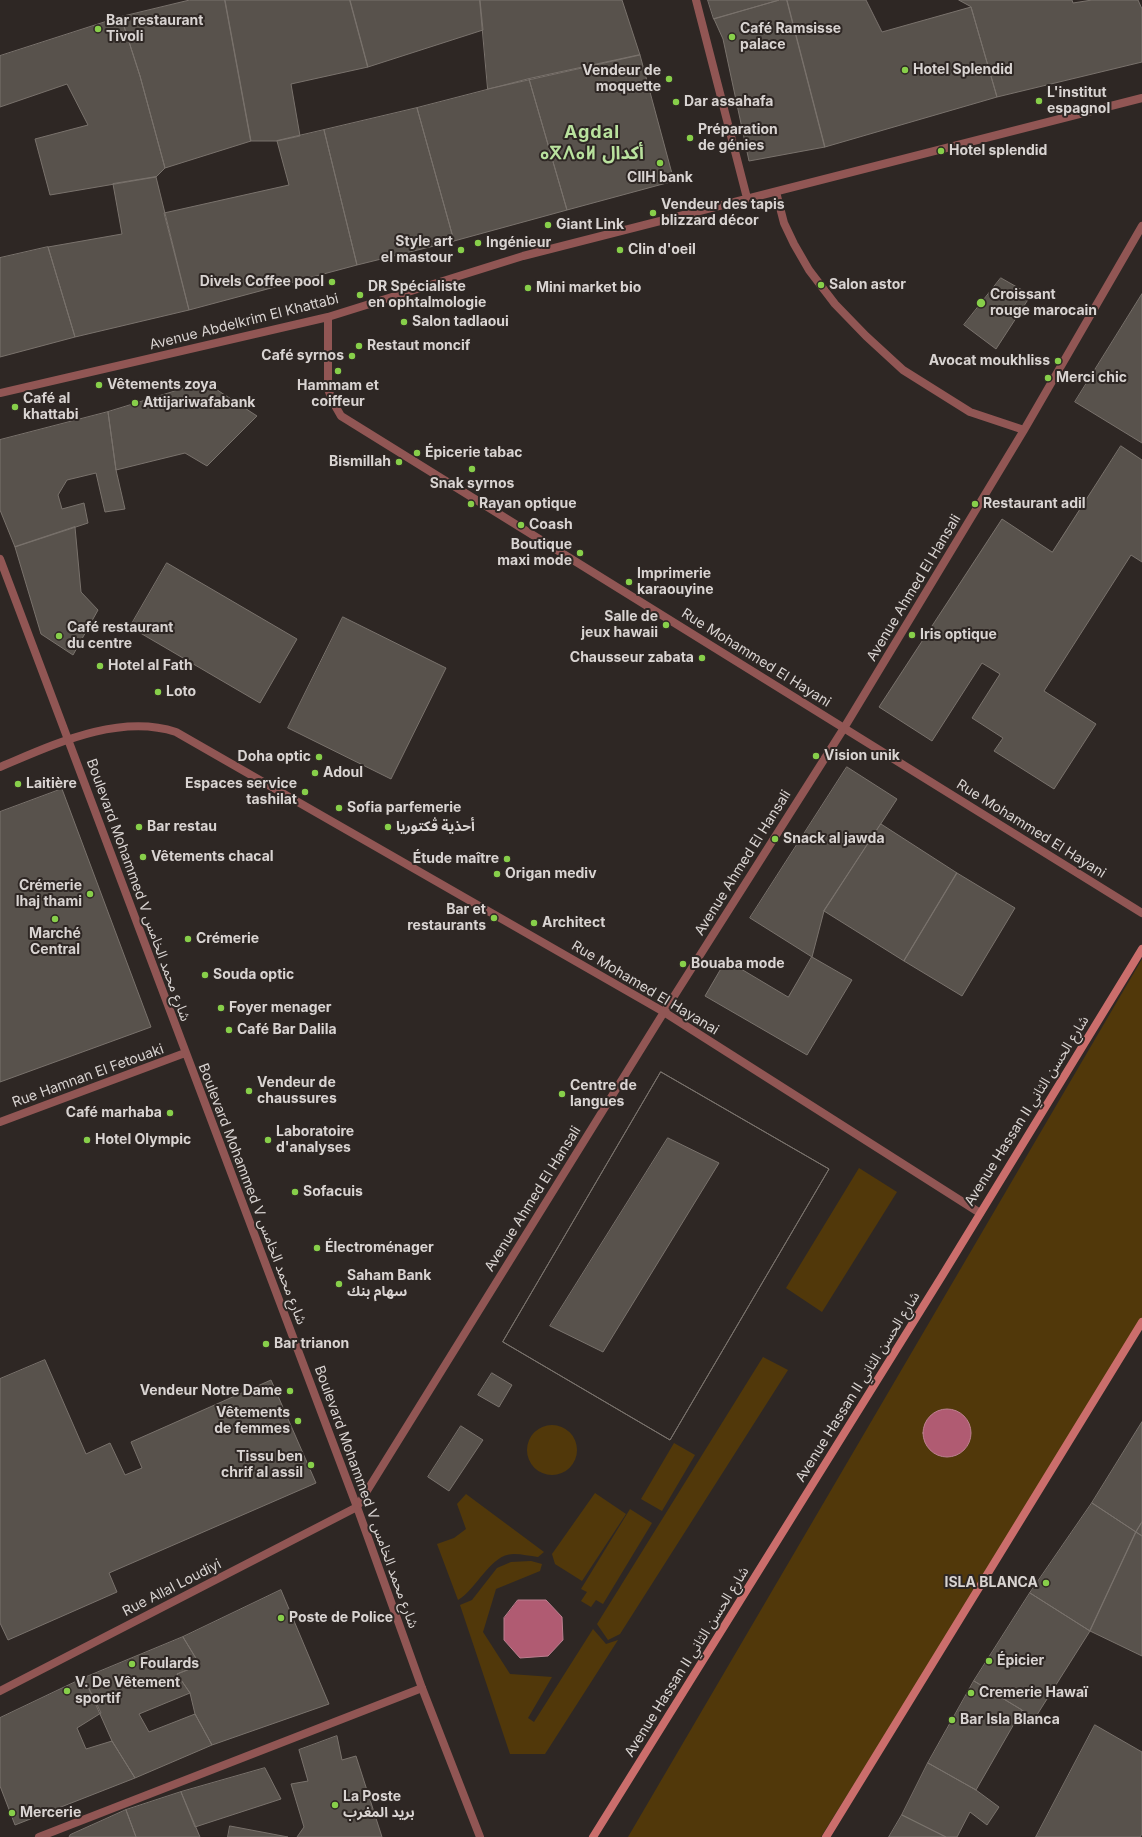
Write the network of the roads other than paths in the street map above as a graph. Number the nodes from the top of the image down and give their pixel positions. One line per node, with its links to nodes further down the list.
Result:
1 (696, 0): 4 (street)
2 (1142, 98): 3 (street, Avenue Abdelkrim El Khattabi)
3 (776, 192): 4 (street, Avenue Abdelkrim El Khattabi); 8 (street)
4 (747, 198): 6 (street, Avenue Abdelkrim El Khattabi)
5 (1142, 226): 8 (street, Avenue Ahmed El Hansali)
6 (328, 317): 7 (street, Avenue Abdelkrim El Khattabi); 10 (street, Rue Mohammed El Hayani)
7 (0, 393)
8 (1024, 430): 10 (street, Avenue Ahmed El Hansali)
9 (0, 560): 11 (street, Boulevard Mohammed V شارع محمد الخامس)
10 (844, 728): 13 (street, Rue Mohammed El Hayani); 15 (street, Avenue Ahmed El Hansali)
11 (69, 739): 12 (street, Rue Mohamed El Hayanai); 15 (street, Rue Mohamed El Hayanai); 16 (street, Boulevard Mohammed V شارع محمد الخامس)
12 (0, 767)
13 (1142, 912)
14 (1142, 949): 18 (main road, Avenue Hassan II شارع الحسن الثاني)
15 (664, 1012): 18 (street, Rue Mohamed El Hayanai); 20 (street, Avenue Ahmed El Hansali)
16 (185, 1053): 17 (street, Rue Hamnan El Fetouaki); 20 (street, Boulevard Mohammed V شارع محمد الخامس)
17 (0, 1122)
18 (980, 1213): 25 (main road, Avenue Hassan II شارع الحسن الثاني)
19 (1142, 1322): 26 (main road)
20 (356, 1507): 21 (street, Boulevard Mohammed V شارع محمد الخامس); 22 (street, Rue Allal Loudiyi)
21 (422, 1688): 23 (street); 24 (street, Boulevard Mohammed V شارع محمد الخامس)
22 (0, 1691)
23 (39, 1837)
24 (480, 1837)
25 (593, 1837)
26 (826, 1837)

